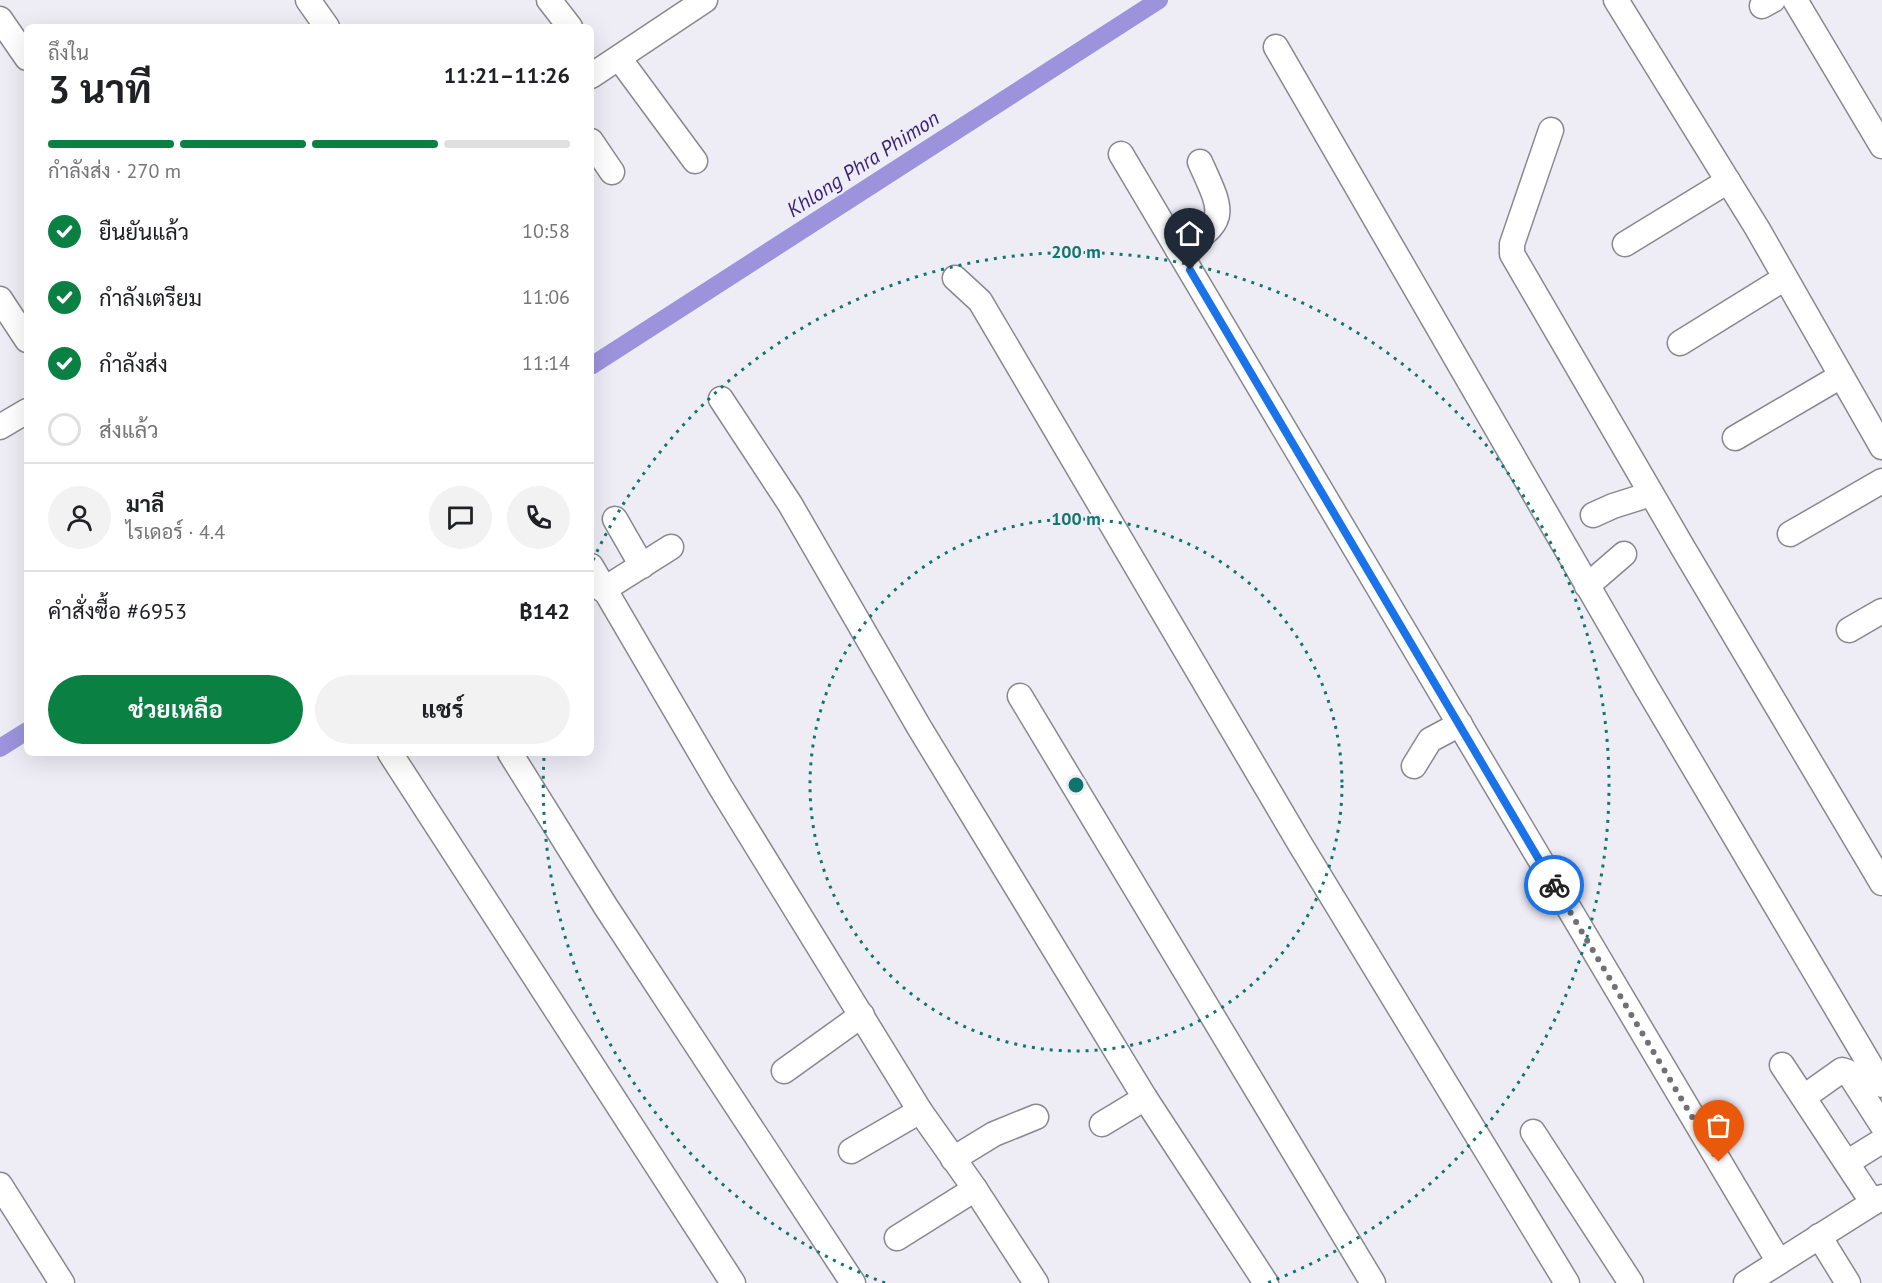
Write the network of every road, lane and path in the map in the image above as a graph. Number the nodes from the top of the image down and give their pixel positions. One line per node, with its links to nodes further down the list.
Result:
1 (308, 0): 7 (street)
2 (705, 0): 11 (street)
3 (1616, 0): 20 (street)
4 (1796, 0): 15 (street)
5 (553, 1): 8 (street)
6 (0, 19): 10 (street)
7 (325, 24)
8 (568, 24)
9 (1275, 47): 43 (street)
10 (24, 54)
11 (619, 58): 12 (street); 17 (street)
12 (594, 74)
13 (1551, 130): 35 (street)
14 (594, 145): 19 (street)
15 (1882, 146)
16 (1121, 154): 22 (street)
17 (695, 161)
18 (1200, 162): 22 (street)
19 (612, 171)
20 (1728, 181): 21 (street); 23 (street)
21 (1625, 244)
22 (1178, 250): 48 (street)
23 (1785, 278): 27 (street); 28 (street)
24 (955, 279): 80 (street)
25 (0, 299): 26 (street)
26 (24, 335)
27 (1680, 343)
28 (1841, 375): 32 (street); 33 (street)
29 (721, 399): 58 (street)
30 (24, 413): 31 (street)
31 (0, 427)
32 (1735, 438)
33 (1882, 447)
34 (1882, 481): 38 (street)
35 (1651, 494): 36 (street); 52 (street)
36 (1593, 515)
37 (615, 519): 41 (street)
38 (1791, 534)
39 (671, 547): 41 (street)
40 (1624, 554): 43 (street)
41 (642, 566): 44 (street)
42 (594, 572): 44 (street)
43 (1587, 586): 56 (street)
44 (603, 590): 53 (street)
45 (1882, 611): 46 (street)
46 (1849, 630)
47 (1020, 696): 79 (street)
48 (1460, 724): 51 (street); 73 (street)
49 (392, 756): 75 (street)
50 (512, 756): 76 (street)
51 (1414, 766)
52 (1882, 883)
53 (862, 1015): 55 (street); 59 (street)
54 (1782, 1065): 57 (street)
55 (784, 1071)
56 (1882, 1086)
57 (1804, 1097): 62 (street); 67 (street)
58 (1145, 1098): 61 (street); 78 (street)
59 (920, 1111): 65 (street); 66 (street)
60 (1036, 1117): 66 (street)
61 (1102, 1124)
62 (1882, 1125)
63 (1533, 1132): 81 (street)
64 (1882, 1141): 67 (street)
65 (851, 1151)
66 (953, 1159): 69 (street)
67 (1848, 1162): 70 (street)
68 (0, 1185): 74 (street)
69 (975, 1189): 72 (street); 77 (street)
70 (1877, 1200): 71 (street)
71 (1819, 1236): 73 (street); 83 (street)
72 (897, 1238)
73 (1779, 1262): 82 (street)
74 (62, 1283)
75 (733, 1283)
76 (853, 1283)
77 (1036, 1283)
78 (1266, 1283)
79 (1373, 1283)
80 (1567, 1283)
81 (1631, 1283)
82 (1746, 1283)
83 (1848, 1283)

